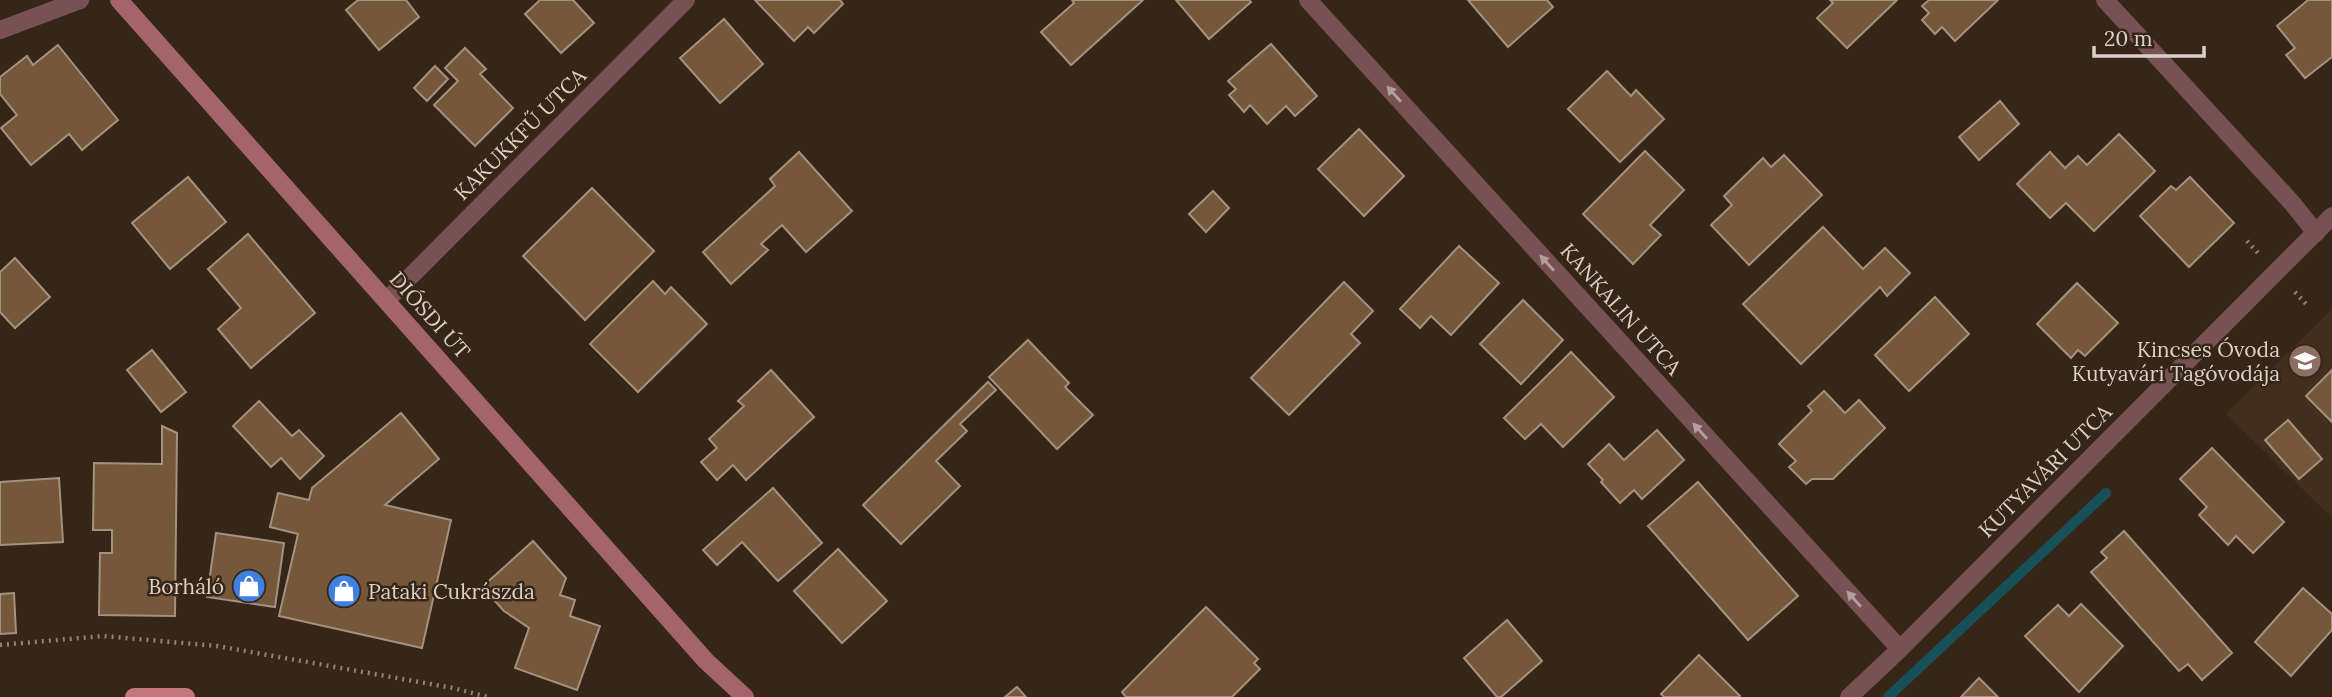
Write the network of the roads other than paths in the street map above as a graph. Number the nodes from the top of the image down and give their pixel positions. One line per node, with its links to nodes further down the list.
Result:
1 (80, 0): 6 (street)
2 (119, 0): 9 (main road, DIÓSDI ÚT)
3 (686, 0): 9 (street, KAKUKKFŰ UTCA)
4 (1308, 0): 10 (street, KANKALIN UTCA, one-way to 4)
5 (2105, 0): 8 (street)
6 (0, 30)
7 (2332, 216): 8 (street, KUTYAVÁRI UTCA)
8 (2316, 233): 10 (street, KUTYAVÁRI UTCA)
9 (387, 300): 11 (main road, DIÓSDI ÚT)
10 (1899, 649): 16 (street, KUTYAVÁRI UTCA)
11 (706, 661): 14 (main road, DIÓSDI ÚT); 15 (main road, DIÓSDI ÚT)
12 (134, 697): 13 (main road)
13 (186, 697)
14 (728, 697)
15 (745, 697)
16 (1849, 697)

